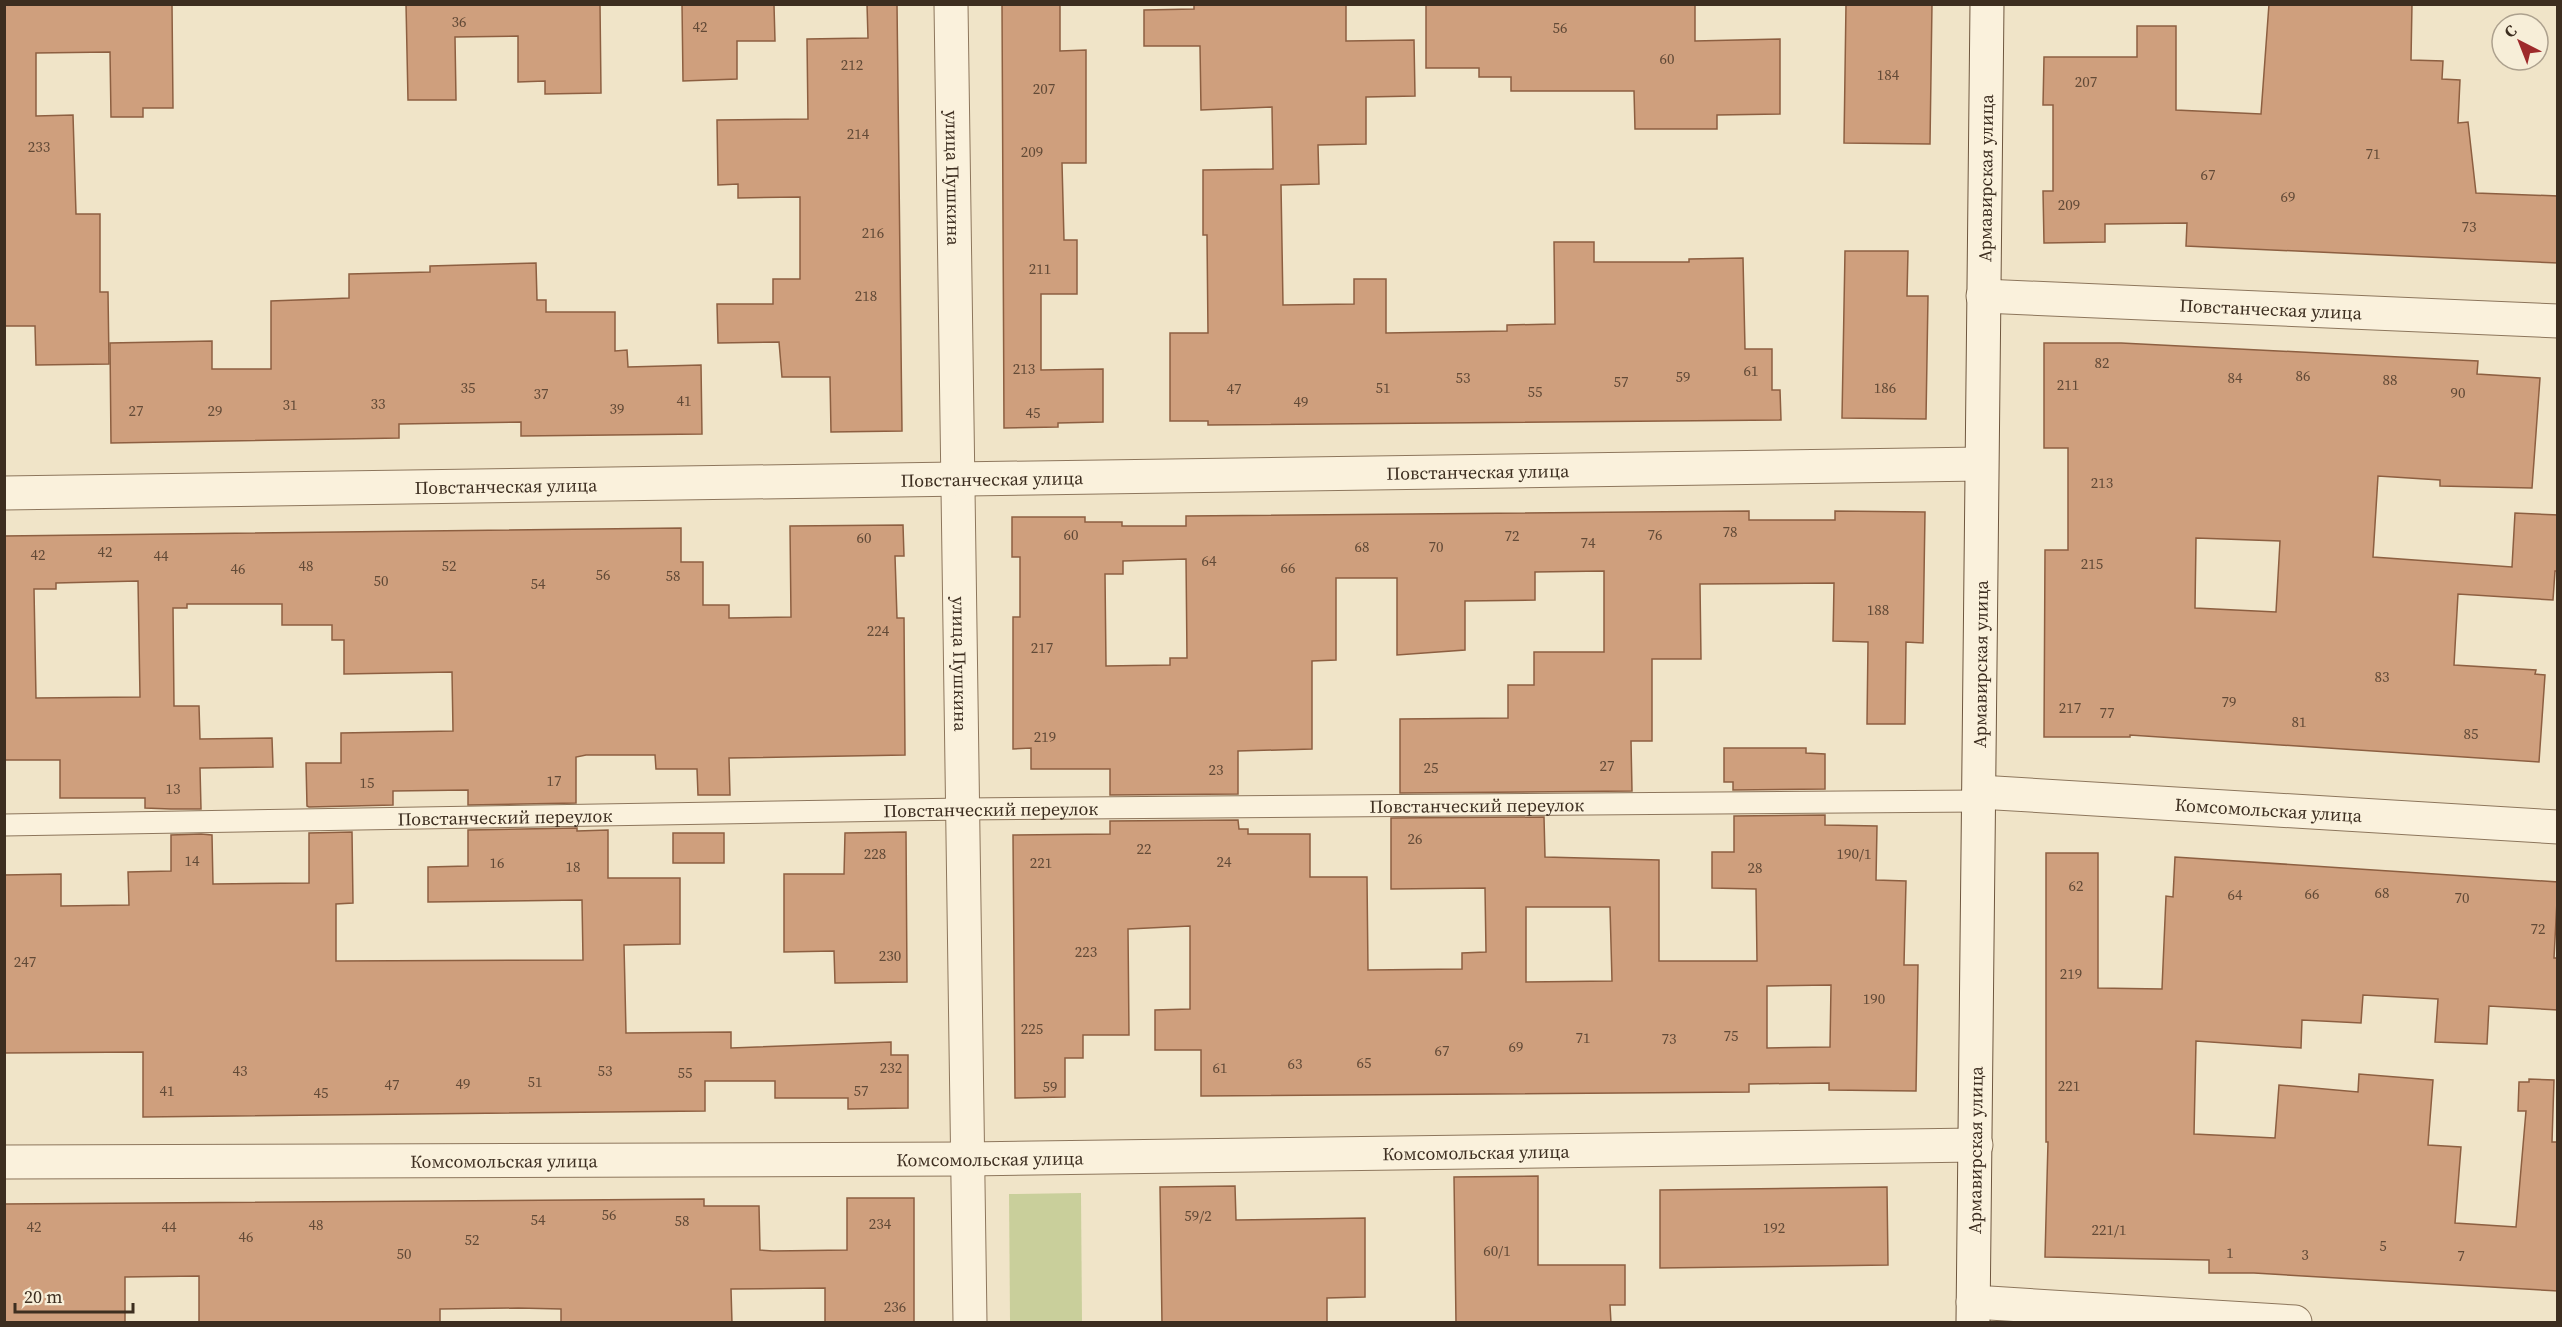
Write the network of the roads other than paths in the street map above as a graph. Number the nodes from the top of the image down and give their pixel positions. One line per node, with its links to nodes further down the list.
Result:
1 (951, 4): 6 (street, улица Пушкина)
2 (1987, 4): 3 (street, Армавирская улица)
3 (1983, 296): 4 (street, Повстанческая улица); 5 (street, Армавирская улица)
4 (2558, 321)
5 (1981, 464): 6 (street, Повстанческая улица); 8 (street, Армавирская улица)
6 (960, 478): 7 (street, Повстанческая улица); 9 (street, улица Пушкина)
7 (4, 493)
8 (1979, 796): 9 (lane, Повстанческий переулок); 11 (street, Комсомольская улица); 12 (street, Армавирская улица)
9 (964, 809): 10 (lane, Повстанческий переулок); 13 (street, улица Пушкина)
10 (4, 825)
11 (2558, 826)
12 (1976, 1145): 13 (street, Комсомольская улица); 15 (street, Армавирская улица)
13 (968, 1159): 14 (street, Комсомольская улица); 16 (street, улица Пушкина)
14 (4, 1162)
15 (1973, 1312): 17 (street)
16 (970, 1323)
17 (2295, 1323)

